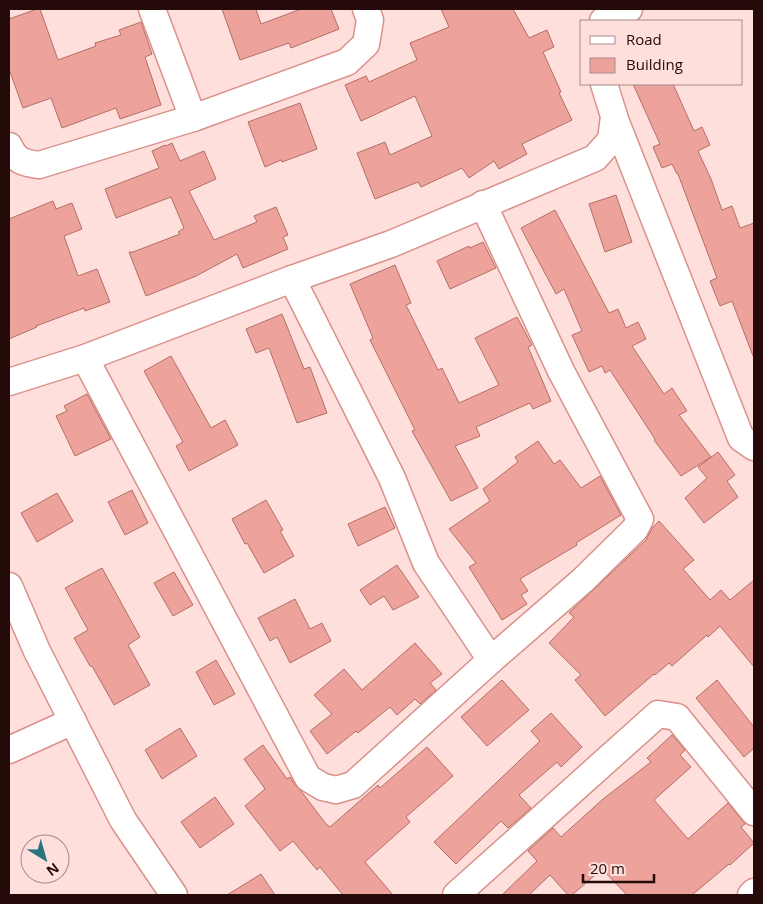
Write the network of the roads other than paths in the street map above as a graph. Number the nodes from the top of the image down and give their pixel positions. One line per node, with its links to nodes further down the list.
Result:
1 (152, 9): 7 (street)
2 (366, 9): 7 (street)
3 (629, 9): 4 (street)
4 (604, 20)
5 (604, 85): 6 (street)
6 (614, 116): 9 (street); 13 (street)
7 (193, 118): 8 (street)
8 (9, 146)
9 (482, 204): 10 (street); 15 (street)
10 (292, 278): 11 (street); 15 (street)
11 (85, 358): 12 (street); 15 (street)
12 (9, 382)
13 (754, 447)
14 (9, 586): 16 (street)
15 (491, 660)
16 (72, 721): 17 (street); 20 (street)
17 (9, 750)
18 (754, 812): 21 (street)
19 (754, 892): 22 (street)
20 (174, 895)
21 (456, 895)
22 (751, 895)

